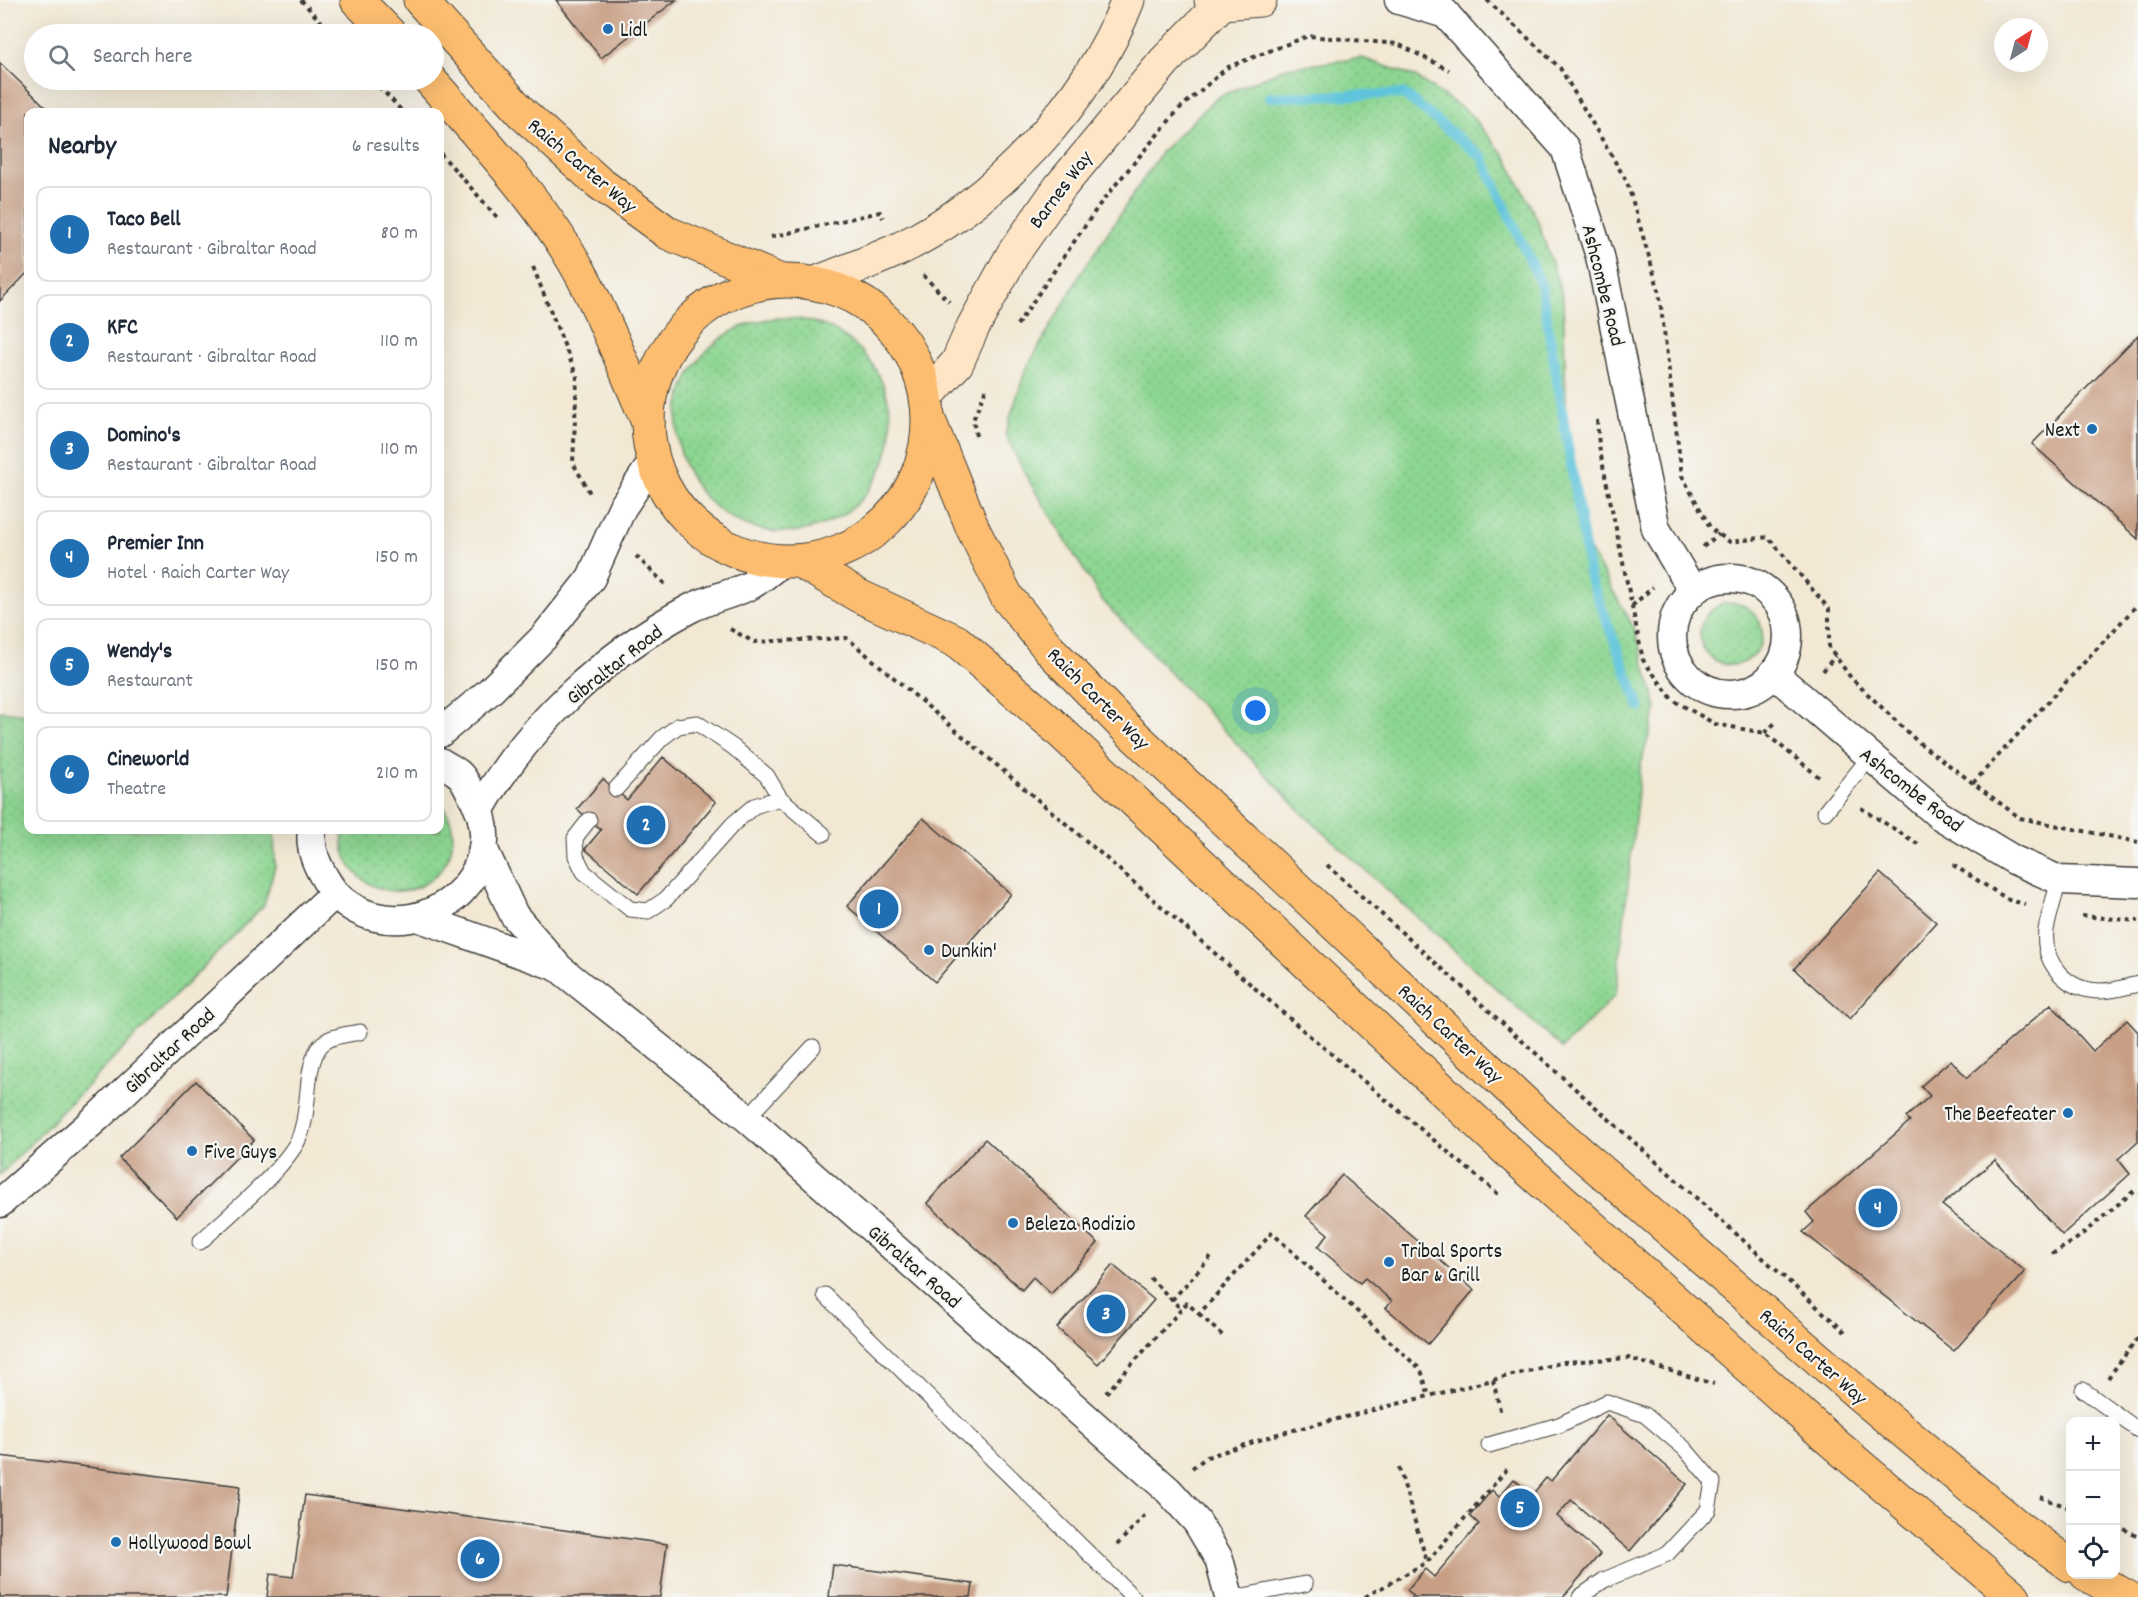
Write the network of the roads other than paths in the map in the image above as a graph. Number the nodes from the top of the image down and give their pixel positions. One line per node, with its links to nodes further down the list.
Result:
1 (357, 0): 8 (highway)
2 (420, 0): 9 (highway, Raich Carter Way)
3 (1128, 0): 13 (street)
4 (1260, 0): 6 (street)
5 (1399, 0): 7 (street, Ashcombe Road)
6 (1217, 1): 14 (street, Barnes Way)
7 (1440, 7): 18 (street, Ashcombe Road)
8 (380, 24)
9 (442, 24)
10 (444, 27): 12 (highway, Raich Carter Way)
11 (439, 90): 15 (highway)
12 (781, 281): 13 (highway, Raich Carter Way); 15 (highway)
13 (816, 283): 14 (highway, Raich Carter Way)
14 (928, 408): 17 (highway); 46 (highway, Raich Carter Way)
15 (648, 422): 16 (highway)
16 (654, 460): 17 (highway); 20 (street)
17 (791, 561): 25 (street, Gibraltar Road); 53 (highway)
18 (1693, 591): 19 (street); 19 (street)
19 (1773, 673): 21 (street, Ashcombe Road)
20 (444, 729)
21 (1870, 757): 26 (lane); 31 (street, Ashcombe Road)
22 (444, 765): 25 (street)
23 (616, 789): 24 (lane)
24 (780, 798): 27 (lane); 29 (lane)
25 (480, 809): 30 (street)
26 (1825, 812)
27 (589, 820)
28 (312, 834): 33 (street)
29 (823, 834)
30 (483, 848): 34 (street); 35 (street, Gibraltar Road)
31 (2059, 880): 32 (street, Ashcombe Road); 36 (lane)
32 (2138, 883)
33 (334, 894): 34 (street); 40 (street, Gibraltar Road)
34 (420, 918): 35 (street, Gibraltar Road)
35 (560, 968): 39 (street, Gibraltar Road)
36 (2138, 984)
37 (360, 1032): 41 (lane)
38 (813, 1047): 39 (lane)
39 (747, 1118): 50 (street, Gibraltar Road)
40 (0, 1203)
41 (200, 1242)
42 (825, 1295): 49 (lane)
43 (2088, 1394): 44 (lane)
44 (2138, 1431)
45 (1489, 1445): 52 (lane)
46 (2066, 1562)
47 (2093, 1579): 54 (highway)
48 (1305, 1584): 51 (lane)
49 (1133, 1597)
50 (1229, 1597)
51 (1238, 1597)
52 (1580, 1597)
53 (2014, 1597)
54 (2127, 1597)

